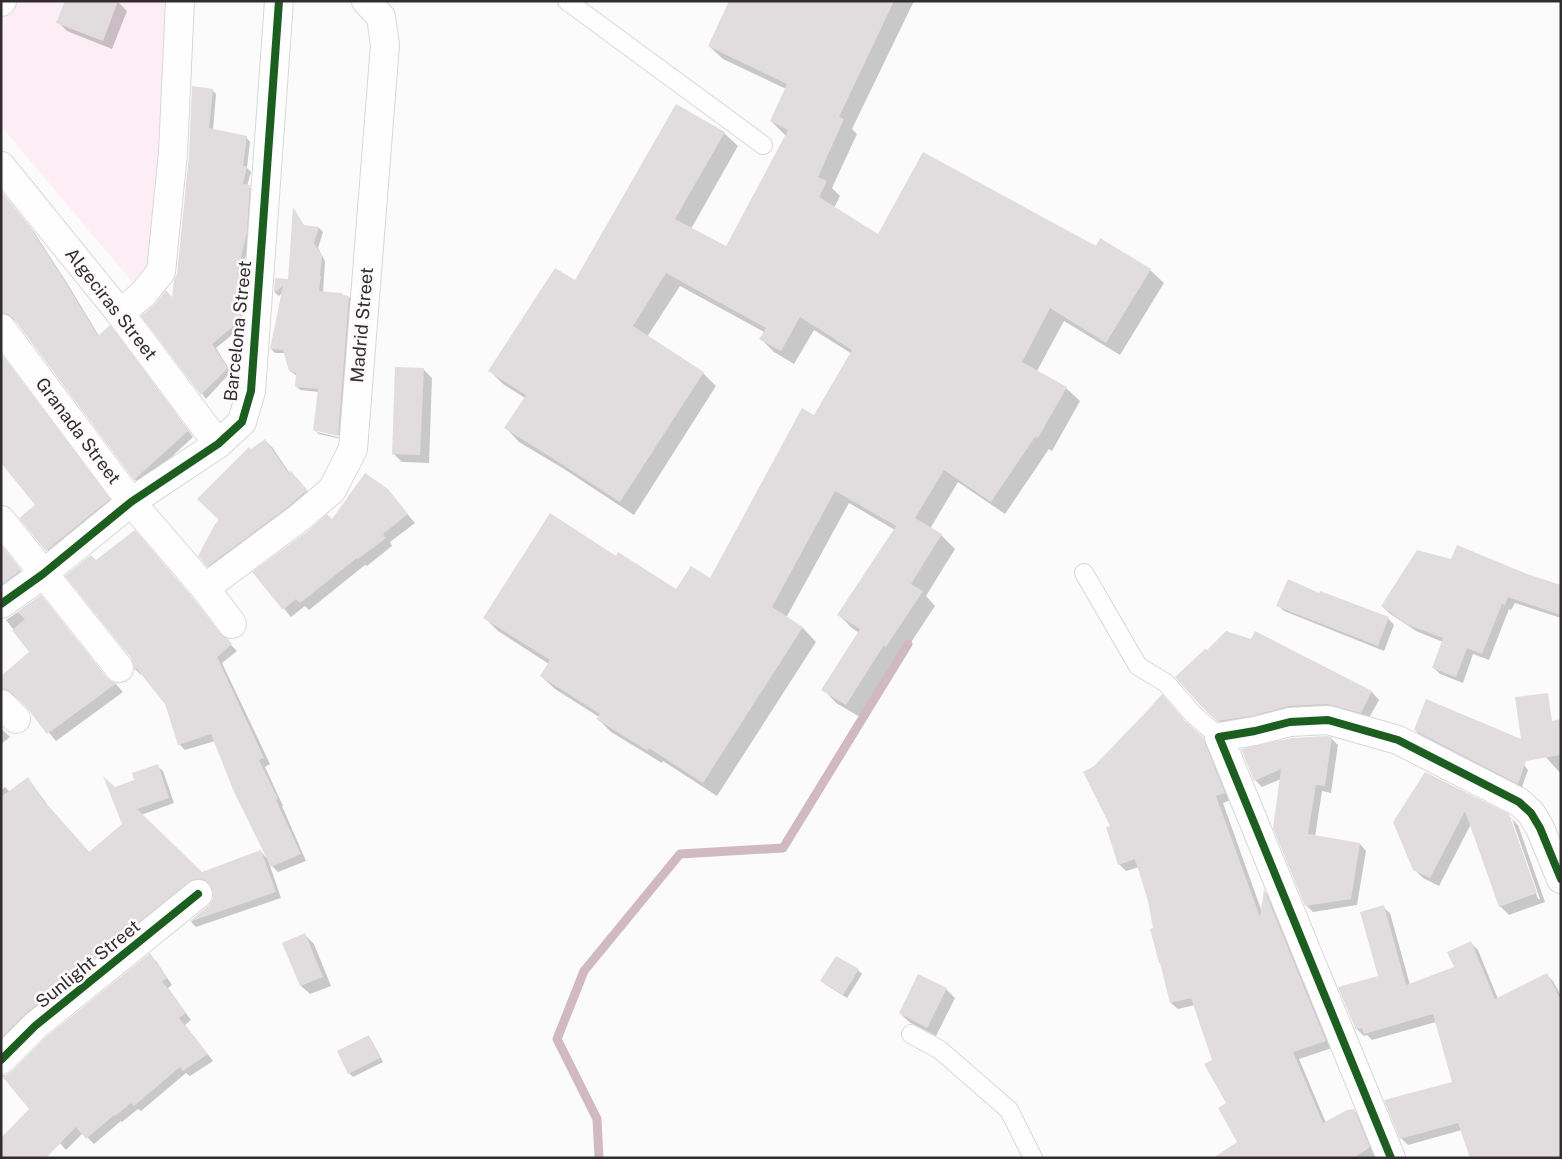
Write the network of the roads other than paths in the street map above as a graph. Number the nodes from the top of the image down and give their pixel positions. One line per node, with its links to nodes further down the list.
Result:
1 (180, 1): 7 (street)
2 (279, 1): 9 (street, Barcelona Street)
3 (366, 1): 14 (street, Madrid Street)
4 (568, 1): 5 (lane)
5 (763, 145)
6 (1, 166): 7 (street, Algeciras Street)
7 (120, 313): 9 (street, Algeciras Street)
8 (1, 328): 10 (street, Granada Street)
9 (218, 444): 10 (street, Barcelona Street)
10 (131, 502): 13 (street, Barcelona Street); 14 (street, Granada Street)
11 (1, 520): 13 (street)
12 (1084, 573): 18 (lane)
13 (43, 574): 15 (street, Barcelona Street); 17 (street)
14 (206, 588): 16 (street, Granada Street)
15 (1, 604)
16 (232, 624)
17 (119, 668)
18 (1219, 737): 19 (street); 24 (street)
19 (1561, 880)
20 (198, 894): 22 (street, Sunlight Street)
21 (911, 1034): 23 (lane)
22 (1, 1060)
23 (1033, 1158)
24 (1391, 1158)

